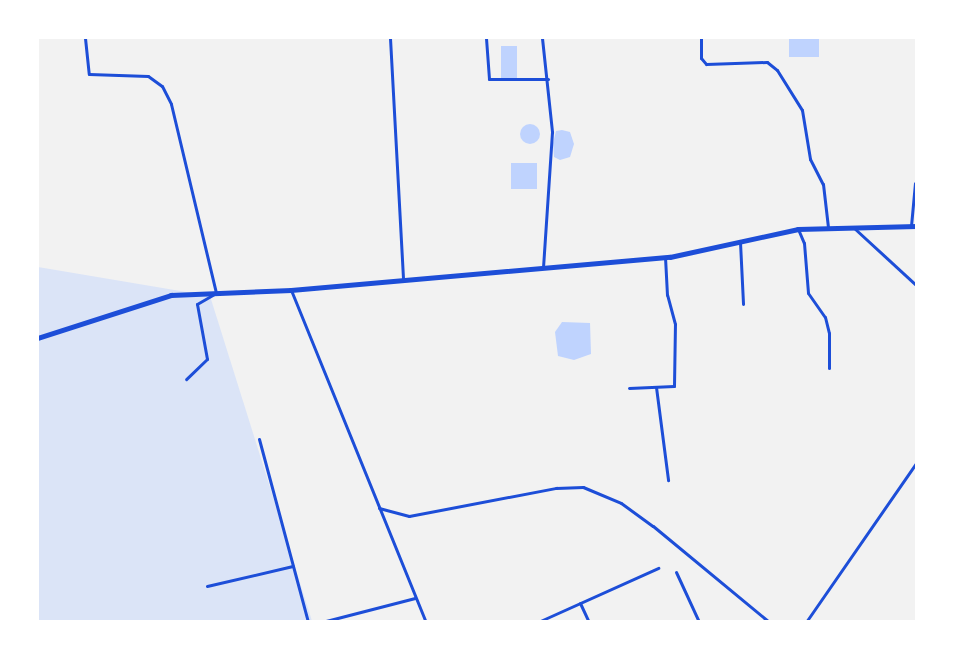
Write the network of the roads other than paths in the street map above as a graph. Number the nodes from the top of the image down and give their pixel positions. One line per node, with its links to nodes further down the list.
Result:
1 (85, 38): 18 (street)
2 (390, 38): 15 (street)
3 (486, 38): 6 (street)
4 (542, 38): 6 (street)
5 (701, 38): 9 (street)
6 (548, 79): 14 (street)
7 (915, 183): 8 (street)
8 (914, 226): 10 (main road)
9 (828, 227): 10 (main road); 11 (main road)
10 (853, 227): 16 (street)
11 (798, 229): 12 (main road); 21 (street)
12 (740, 242): 13 (main road); 19 (street)
13 (665, 257): 14 (main road); 23 (street)
14 (543, 267): 15 (main road)
15 (403, 279): 17 (main road)
16 (916, 285)
17 (291, 290): 18 (main road); 28 (street)
18 (216, 293): 20 (main road); 22 (street)
19 (743, 304)
20 (38, 338)
21 (829, 368)
22 (186, 379)
23 (656, 387): 24 (street); 27 (street)
24 (629, 388)
25 (259, 439): 29 (street)
26 (916, 463): 42 (street)
27 (668, 480)
28 (379, 508): 33 (street); 41 (street)
29 (293, 566): 32 (street); 35 (street)
30 (657, 568): 34 (street)
31 (676, 572): 40 (street)
32 (207, 586)
33 (415, 598): 36 (street); 37 (street)
34 (580, 603): 38 (street); 39 (street)
35 (308, 621)
36 (322, 621)
37 (426, 621)
38 (538, 621)
39 (589, 621)
40 (699, 621)
41 (769, 621)
42 (806, 621)

